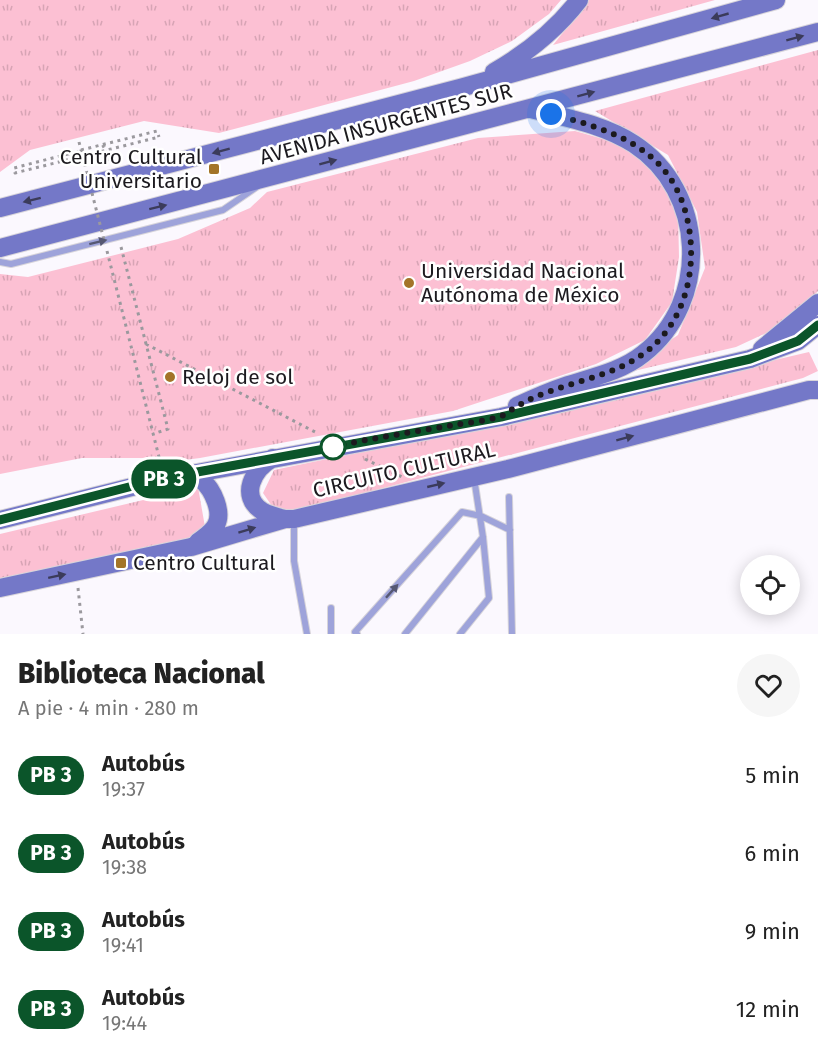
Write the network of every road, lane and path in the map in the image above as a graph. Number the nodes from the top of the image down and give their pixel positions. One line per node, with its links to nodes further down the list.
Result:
1 (579, 0): 4 (main road)
2 (776, 0): 4 (main road, AVENIDA INSURGENTES SUR, one-way to 4)
3 (818, 32): 5 (main road, AVENIDA INSURGENTES SUR, one-way to 3)
4 (460, 88): 9 (main road, AVENIDA INSURGENTES SUR, one-way to 9)
5 (530, 109): 8 (main road, AVENIDA INSURGENTES SUR, one-way to 5); 21 (main road)
6 (79, 142): 7 (path, bridge)
7 (81, 150): 9 (path, bridge); 23 (path, bridge)
8 (272, 177): 11 (lane); 12 (main road, AVENIDA INSURGENTES SUR, one-way to 8)
9 (112, 179): 10 (main road, AVENIDA INSURGENTES SUR, one-way to 10)
10 (0, 208)
11 (119, 237): 13 (lane, one-way to 11); 17 (path)
12 (0, 248)
13 (0, 262)
14 (818, 303): 19 (main road)
15 (818, 325): 16 (main road, CIRCUITO CULTURAL)
16 (798, 341): 18 (main road); 19 (main road, CIRCUITO CULTURAL)
17 (146, 344): 22 (path); 23 (path)
18 (818, 345)
19 (750, 359): 21 (main road, CIRCUITO CULTURAL)
20 (815, 388): 28 (main road, CIRCUITO CULTURAL, one-way to 20)
21 (501, 417): 24 (main road, CIRCUITO CULTURAL)
22 (325, 432)
23 (153, 434): 25 (path)
24 (357, 442): 26 (main road, CIRCUITO CULTURAL); 29 (path)
25 (159, 457)
26 (274, 458): 27 (main road, CIRCUITO CULTURAL); 32 (main road)
27 (189, 474): 33 (main road, CIRCUITO CULTURAL); 36 (main road)
28 (474, 476): 29 (main road, CIRCUITO CULTURAL, one-way to 28); 31 (lane)
29 (408, 491): 32 (main road, CIRCUITO CULTURAL)
30 (509, 497): 34 (lane)
31 (481, 516): 34 (lane); 35 (lane); 43 (lane, one-way to 31)
32 (289, 519): 36 (main road, CIRCUITO CULTURAL, one-way to 32); 41 (lane)
33 (0, 520)
34 (510, 530): 46 (lane)
35 (483, 537): 44 (lane); 45 (lane)
36 (191, 547): 37 (main road, CIRCUITO CULTURAL, one-way to 36)
37 (0, 588)
38 (78, 588): 40 (path)
39 (331, 609): 42 (lane)
40 (83, 634)
41 (307, 634)
42 (331, 634)
43 (357, 634)
44 (405, 634)
45 (460, 634)
46 (513, 634)

